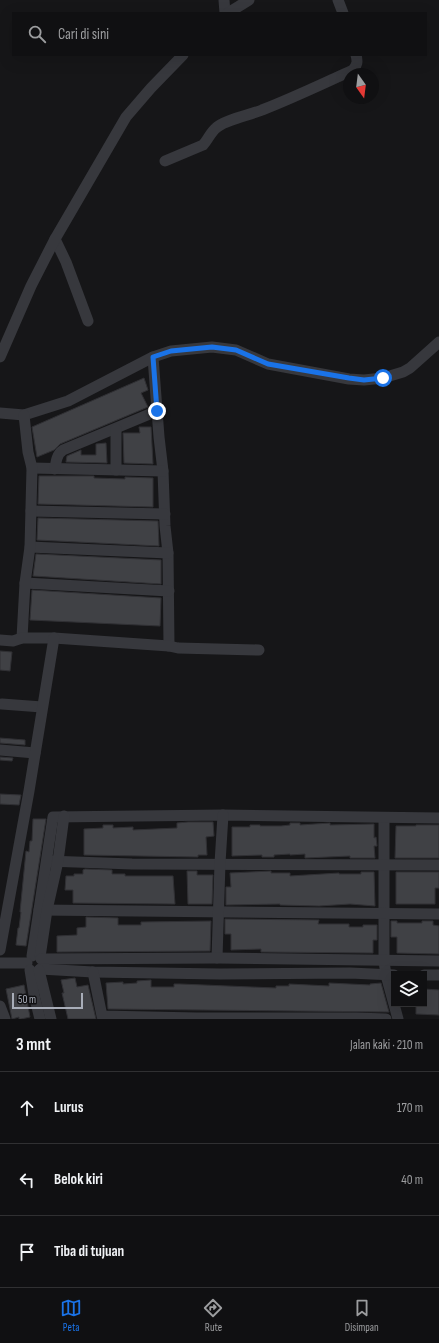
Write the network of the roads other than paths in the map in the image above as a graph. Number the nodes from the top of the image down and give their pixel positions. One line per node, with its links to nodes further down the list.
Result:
1 (224, 0): 4 (street)
2 (249, 0): 5 (street)
3 (338, 0): 6 (street)
4 (226, 12)
5 (228, 12)
6 (343, 12)
7 (182, 56): 10 (street)
8 (356, 56): 9 (street)
9 (165, 161)
10 (55, 239): 11 (street); 13 (street)
11 (88, 321)
12 (439, 342): 14 (street)
13 (0, 357)
14 (153, 357): 15 (street); 17 (street)
15 (157, 411): 18 (street); 22 (street)
16 (0, 413): 17 (street)
17 (24, 414): 19 (street)
18 (116, 429): 20 (street); 21 (street)
19 (32, 468): 20 (street); 23 (street)
20 (55, 468): 21 (street)
21 (116, 470): 22 (street)
22 (163, 471): 24 (street)
23 (31, 511): 24 (street); 25 (street)
24 (165, 514): 26 (street)
25 (30, 546): 26 (street); 27 (street)
26 (168, 553): 28 (street)
27 (25, 583): 28 (street); 29 (street)
28 (169, 591): 32 (street)
29 (22, 638): 30 (street); 31 (street)
30 (54, 638): 32 (street); 35 (street)
31 (0, 640)
32 (169, 646): 33 (street)
33 (259, 650)
34 (2, 704): 35 (street)
35 (42, 707): 37 (street)
36 (0, 750): 37 (street)
37 (35, 753): 49 (street)
38 (223, 815): 39 (street); 41 (street); 42 (street)
39 (384, 818): 40 (street); 43 (street)
40 (439, 818)
41 (52, 861): 42 (street); 45 (street)
42 (220, 864): 43 (street); 46 (street)
43 (384, 864): 44 (street); 47 (street)
44 (439, 865)
45 (43, 910): 46 (street); 54 (street)
46 (218, 911): 47 (street); 50 (street)
47 (384, 913): 48 (street); 51 (street)
48 (439, 914)
49 (0, 950)
50 (217, 958): 51 (street); 54 (street)
51 (384, 961): 52 (street); 56 (street)
52 (439, 961)
53 (0, 963): 54 (street)
54 (35, 963): 55 (street); 63 (street); 64 (street)
55 (93, 972): 56 (street); 60 (street)
56 (390, 975): 69 (street)
57 (427, 975): 58 (street)
58 (439, 975)
59 (0, 1006): 62 (street)
60 (102, 1017): 65 (street)
61 (351, 1018): 67 (street); 68 (street)
62 (5, 1019)
63 (40, 1019)
64 (51, 1019)
65 (197, 1019): 66 (street)
66 (248, 1019): 67 (street)
67 (300, 1019)
68 (386, 1019)
69 (398, 1019)

